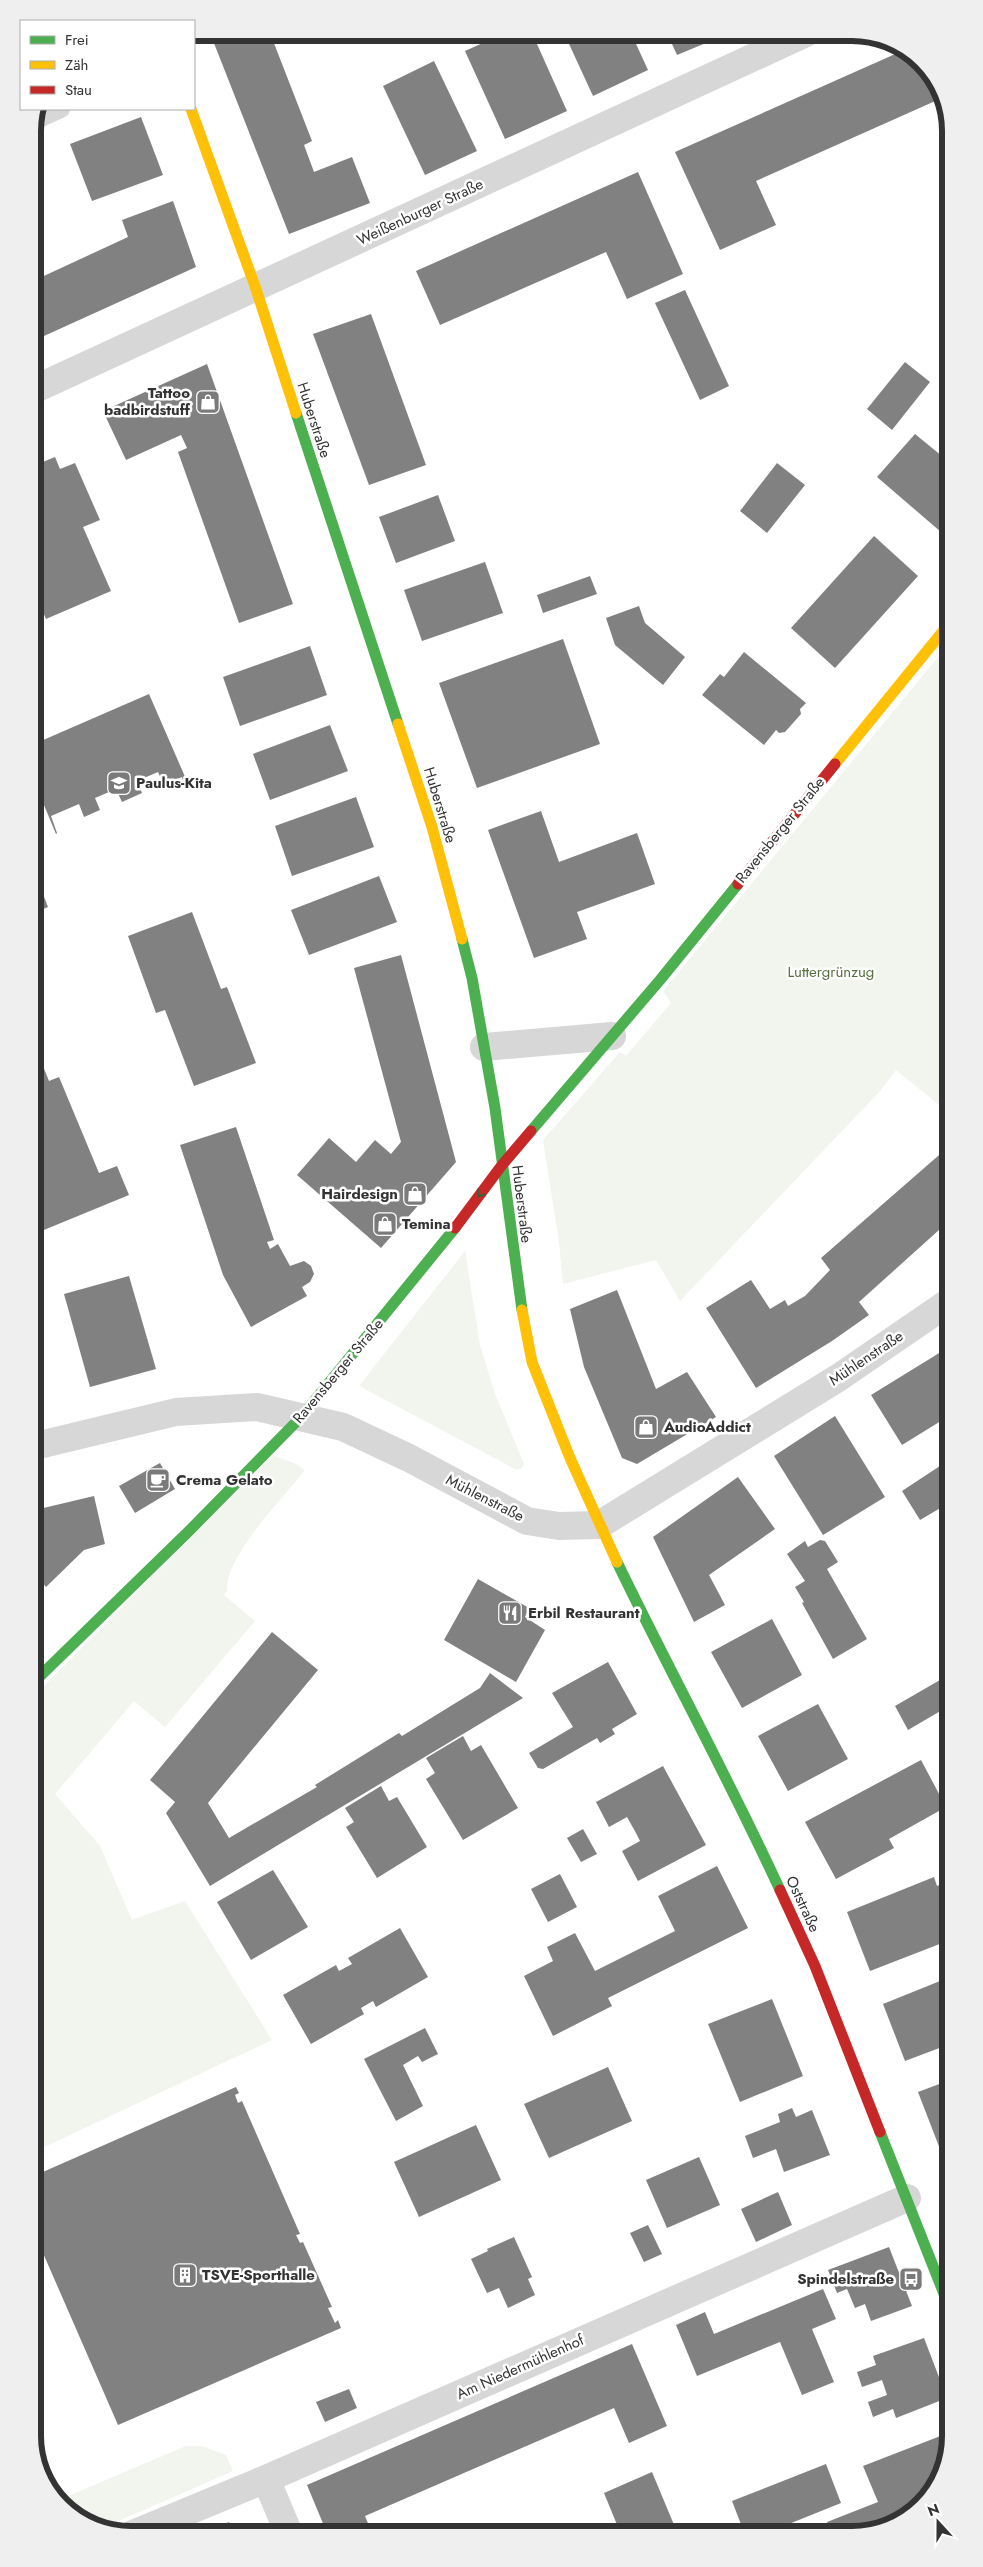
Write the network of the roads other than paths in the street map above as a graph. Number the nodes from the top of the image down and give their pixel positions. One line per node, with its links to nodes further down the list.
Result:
1 (789, 41): 5 (street, Weißenburger Straße)
2 (59, 110): 4 (lane)
3 (191, 110): 5 (street, Huberstraße)
4 (42, 118)
5 (256, 289): 6 (street, Weißenburger Straße); 9 (street, Huberstraße)
6 (41, 386)
7 (942, 632): 8 (street, Ravensberger Straße)
8 (612, 1036): 9 (street); 10 (street, Ravensberger Straße)
9 (484, 1047): 10 (street, Huberstraße)
10 (502, 1165): 12 (street, Ravensberger Straße, one-way to 12); 14 (street, Huberstraße)
11 (942, 1307): 14 (street, Mühlenstraße)
12 (302, 1416): 13 (street, Mühlenstraße); 14 (street, Mühlenstraße); 15 (street, Ravensberger Straße)
13 (41, 1444)
14 (599, 1525): 16 (street, Oststraße)
15 (41, 1675)
16 (907, 2198): 17 (street, Oststraße); 18 (street, Am Niedermühlenhof)
17 (942, 2288)
18 (266, 2479): 19 (street, Am Niedermühlenhof); 20 (street)
19 (152, 2526)
20 (286, 2526)

